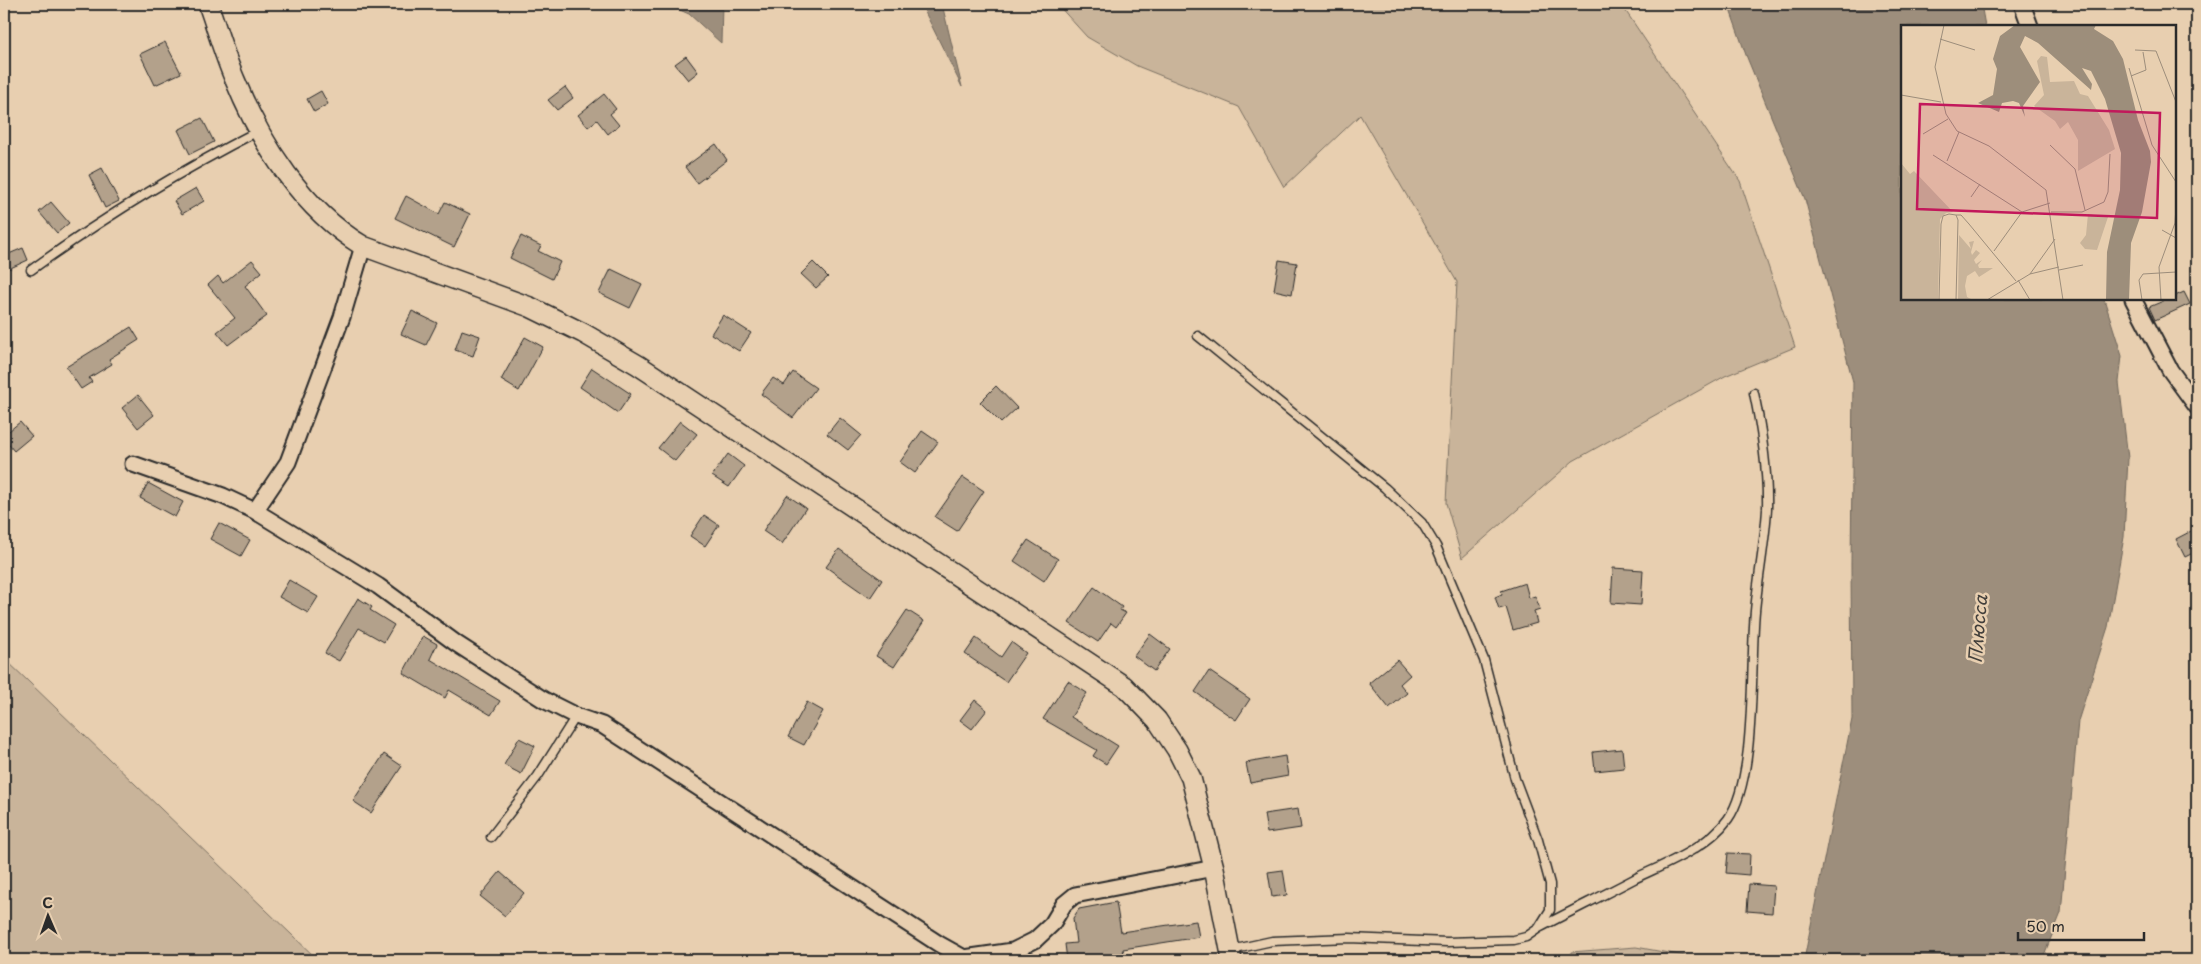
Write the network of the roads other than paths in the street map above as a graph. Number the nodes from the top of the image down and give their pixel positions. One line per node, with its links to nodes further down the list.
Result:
1 (208, 4): 4 (street)
2 (2022, 4): 3 (street)
3 (2030, 25)
4 (260, 130): 5 (street); 6 (lane)
5 (363, 246): 12 (street); 15 (street)
6 (31, 270)
7 (2134, 300): 10 (street)
8 (1198, 336): 16 (lane)
9 (1754, 393): 16 (lane)
10 (2197, 406)
11 (133, 464): 12 (street)
12 (255, 512): 13 (street)
13 (576, 716): 14 (lane); 18 (street)
14 (491, 837)
15 (1214, 868): 17 (street); 18 (street)
16 (1539, 928): 17 (lane)
17 (1231, 955)
18 (962, 959)

